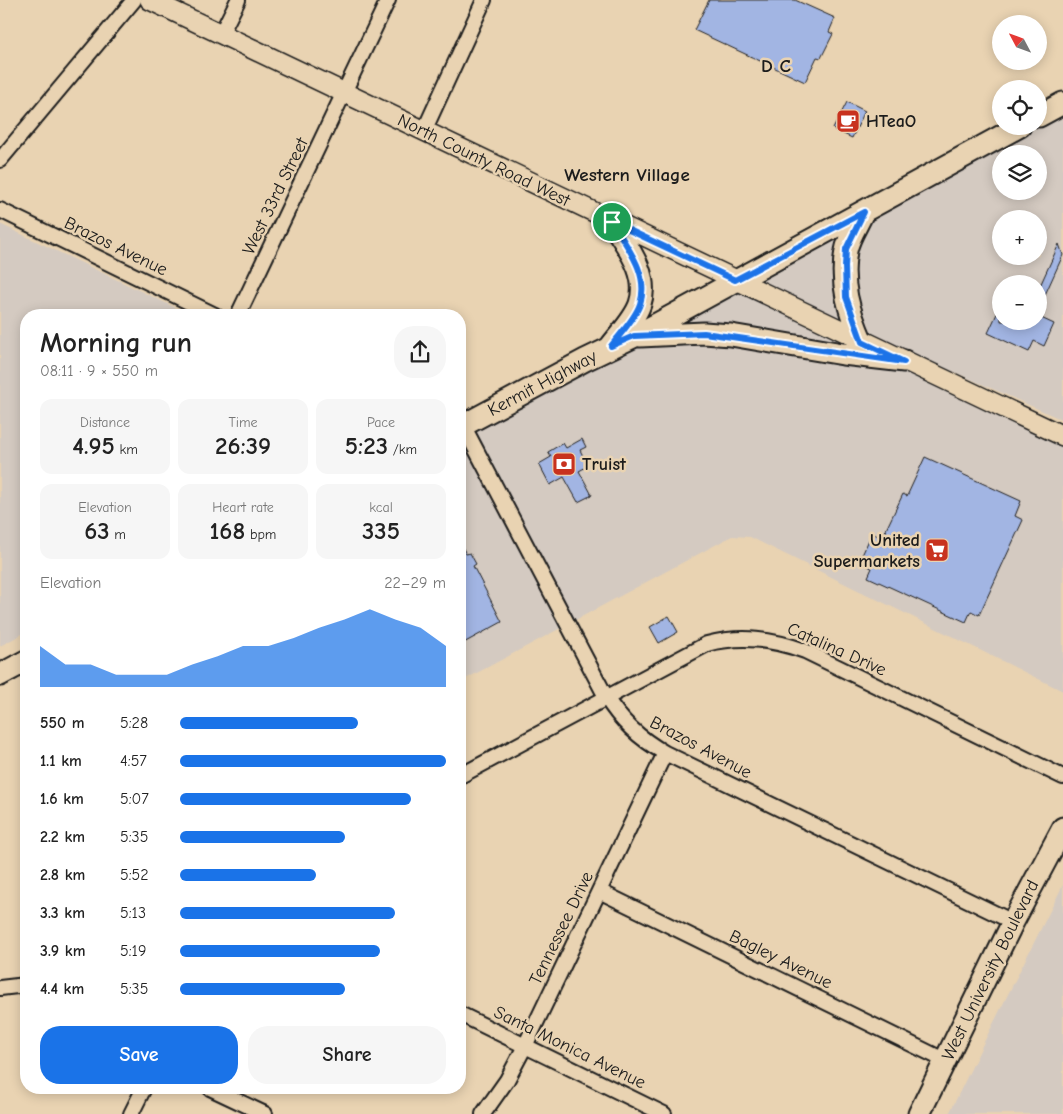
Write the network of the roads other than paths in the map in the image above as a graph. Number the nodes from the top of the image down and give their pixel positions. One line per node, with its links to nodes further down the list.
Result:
1 (134, 0): 12 (street)
2 (150, 0): 6 (main road, North County Road West)
3 (238, 0): 6 (street)
4 (388, 0): 7 (street, West 33rd Street)
5 (484, 0): 10 (street)
6 (221, 34): 7 (main road, North County Road West)
7 (345, 93): 10 (main road, North County Road West); 18 (street, West 33rd Street)
8 (1063, 103): 9 (main road)
9 (1047, 112)
10 (424, 131): 15 (main road, North County Road West)
11 (1004, 135): 14 (main road, Kermit Highway)
12 (0, 160)
13 (0, 210): 17 (street, Brazos Avenue)
14 (864, 212): 16 (main road, Kermit Highway); 20 (main road)
15 (612, 222): 16 (main road, North County Road West); 21 (main road)
16 (735, 280): 19 (main road, Kermit Highway); 20 (main road, North County Road West)
17 (203, 309)
18 (241, 309)
19 (634, 336): 21 (main road, Kermit Highway); 22 (main road)
20 (862, 342): 22 (main road, North County Road West)
21 (611, 346): 23 (main road, Kermit Highway)
22 (904, 362): 25 (main road, North County Road West)
23 (466, 424)
24 (466, 434): 28 (street, Brazos Avenue)
25 (1063, 436)
26 (20, 664): 27 (main road)
27 (0, 675)
28 (606, 697): 29 (street, Brazos Avenue); 30 (street, Catalina Drive); 31 (street, Catalina Drive)
29 (665, 753): 33 (street, Tennessee Drive); 34 (street, Brazos Avenue)
30 (466, 773)
31 (1063, 777)
32 (1063, 828): 34 (main road, West University Boulevard)
33 (599, 891): 38 (street, Tennessee Drive); 39 (street, Bagley Avenue)
34 (1013, 922): 39 (main road, West University Boulevard)
35 (20, 986): 36 (street)
36 (0, 988)
37 (466, 1017): 38 (street, Santa Monica Avenue)
38 (525, 1046): 44 (street, Tennessee Drive); 45 (street, Santa Monica Avenue)
39 (946, 1061): 46 (main road, West University Boulevard)
40 (141, 1094): 42 (street)
41 (223, 1094): 43 (street)
42 (131, 1114)
43 (265, 1114)
44 (483, 1114)
45 (664, 1114)
46 (919, 1114)

